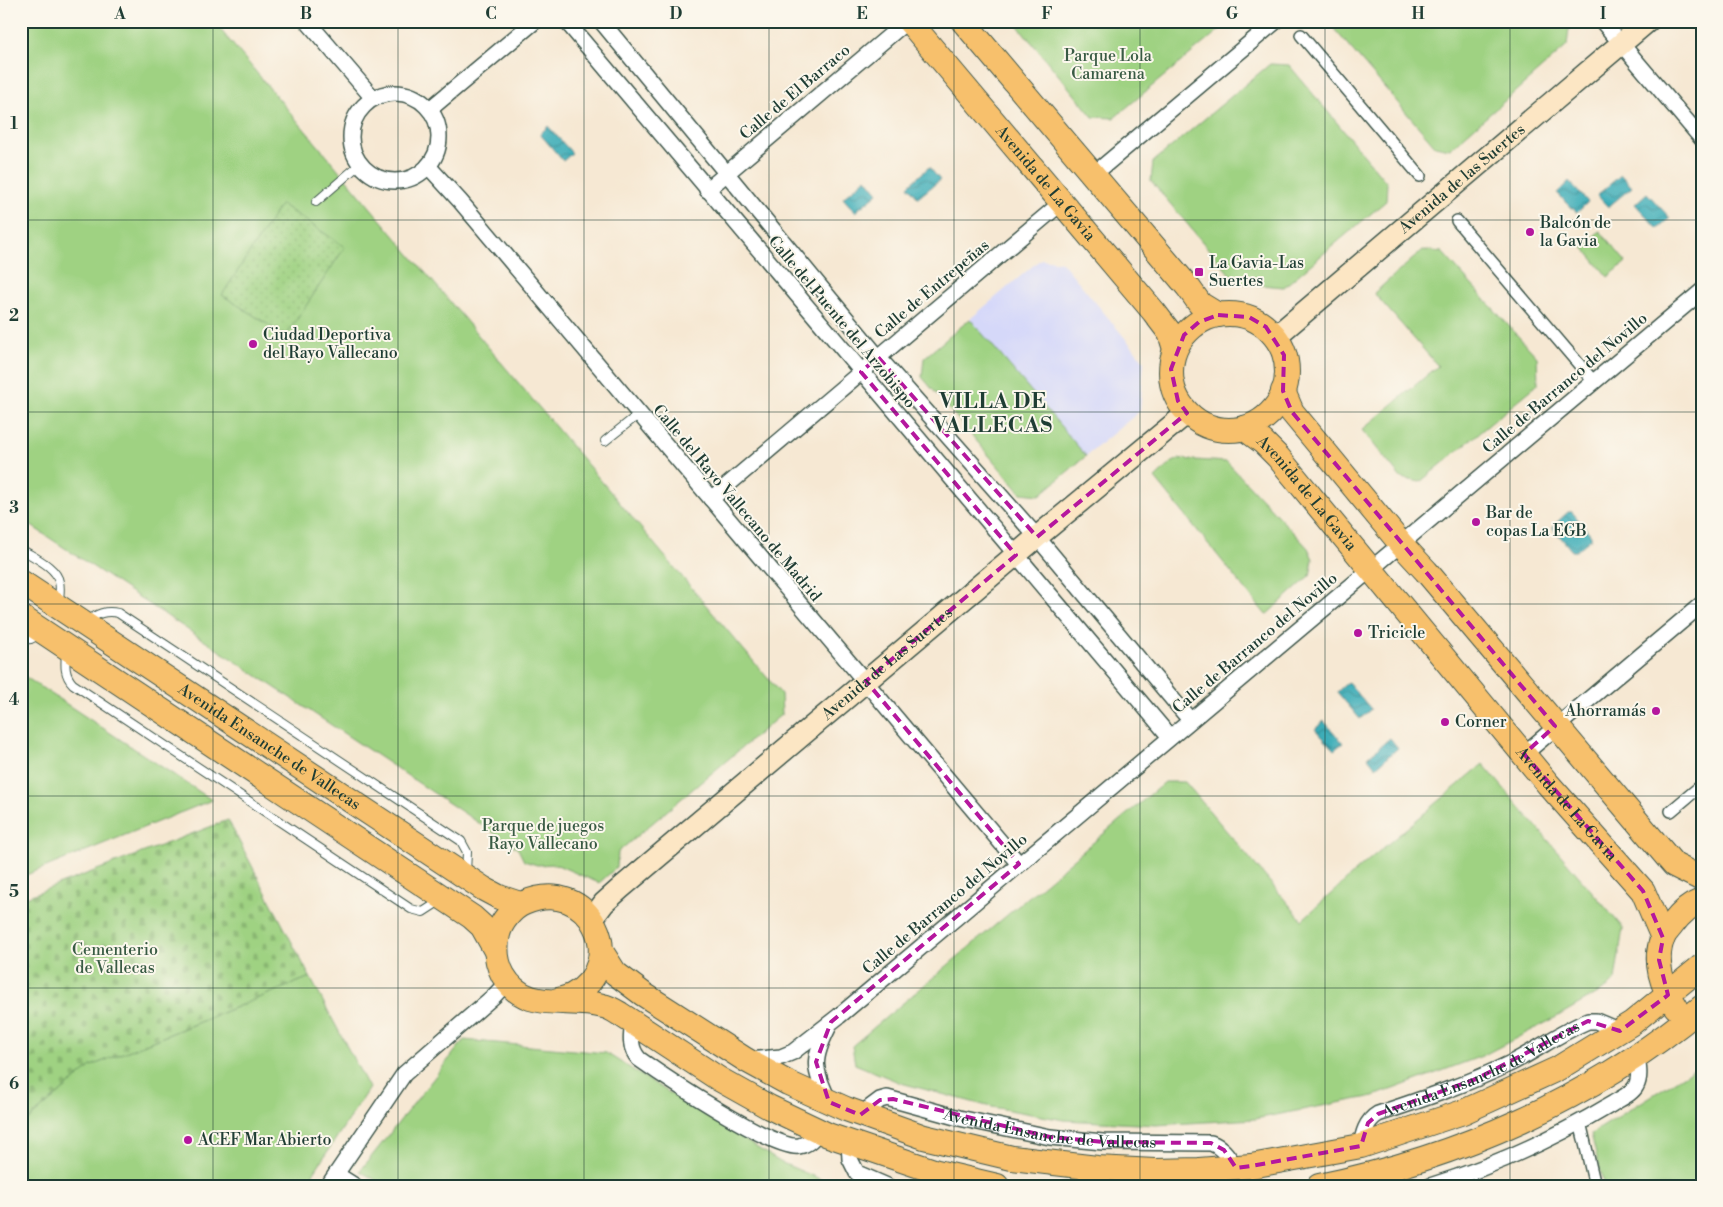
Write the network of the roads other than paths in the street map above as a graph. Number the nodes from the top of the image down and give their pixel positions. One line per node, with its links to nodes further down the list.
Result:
1 (307, 21): 12 (street)
2 (535, 21): 13 (street)
3 (566, 21): 20 (street, Calle del Puente del Arzobispo)
4 (601, 21): 17 (street, Calle del Puente del Arzobispo)
5 (908, 21): 17 (street, Calle de El Barraco); 22 (main road, Avenida de La Gavia)
6 (963, 21): 18 (main road)
7 (1276, 21): 18 (street)
8 (1602, 21): 11 (street)
9 (1648, 21): 11 (main road, Avenida de las Suertes)
10 (1301, 35): 19 (street)
11 (1621, 44): 14 (street); 26 (main road, Avenida de las Suertes)
12 (373, 98): 13 (street); 15 (street)
13 (430, 109): 16 (street)
14 (1702, 138)
15 (360, 164): 16 (street); 21 (lane)
16 (428, 166): 33 (street, Calle del Rayo Vallecano de Madrid)
17 (727, 173): 20 (street, Calle de El Barraco); 28 (street, Calle del Puente del Arzobispo)
18 (1093, 175): 25 (main road)
19 (1420, 176)
20 (707, 190): 29 (street, Calle del Puente del Arzobispo)
21 (316, 202)
22 (1061, 203): 27 (main road, Avenida de La Gavia); 28 (street, Calle de Entrepeñas)
23 (1457, 221): 30 (street)
24 (1702, 290): 30 (street, Calle de Barranco del Novillo)
25 (1218, 314): 26 (main road); 27 (main road)
26 (1275, 337): 31 (main road)
27 (1175, 349): 32 (main road)
28 (878, 357): 29 (street, Calle de Entrepeñas); 37 (street, Calle del Puente del Arzobispo)
29 (861, 372): 36 (street, Calle de Entrepeñas); 40 (street, Calle del Puente del Arzobispo)
30 (1594, 382): 38 (street, Calle de Barranco del Novillo)
31 (1283, 391): 34 (main road); 38 (main road)
32 (1187, 413): 34 (main road); 37 (main road, Avenida de Las Suertes)
33 (639, 414): 35 (lane); 36 (street, Calle del Rayo Vallecano de Madrid)
34 (1244, 428): 41 (main road, Avenida de La Gavia)
35 (605, 441)
36 (711, 499): 47 (street, Calle del Rayo Vallecano de Madrid)
37 (1037, 536): 40 (main road, Avenida de Las Suertes); 48 (street, Calle del Puente del Arzobispo)
38 (1401, 544): 41 (street, Calle de Barranco del Novillo); 49 (main road)
39 (21, 549): 44 (lane)
40 (1016, 555): 47 (main road, Avenida de Las Suertes); 50 (street, Calle del Puente del Arzobispo)
41 (1369, 569): 48 (street, Calle de Barranco del Novillo); 51 (main road, Avenida de La Gavia)
42 (21, 582): 44 (main road, Avenida Ensanche de Vallecas)
43 (1702, 604): 49 (street)
44 (59, 606): 57 (main road, Avenida Ensanche de Vallecas)
45 (21, 618): 46 (main road, Avenida Ensanche de Vallecas)
46 (32, 636): 60 (main road, Avenida Ensanche de Vallecas)
47 (866, 681): 54 (street, Calle del Rayo Vallecano de Madrid); 58 (main road, Avenida de Las Suertes)
48 (1190, 720): 50 (street, Calle de Barranco del Novillo)
49 (1555, 726): 51 (street); 55 (main road)
50 (1170, 737): 54 (street, Calle de Barranco del Novillo)
51 (1524, 754): 59 (main road, Avenida de La Gavia)
52 (1702, 785): 53 (street)
53 (1671, 811)
54 (1019, 864): 67 (street, Calle de Barranco del Novillo)
55 (1702, 879)
56 (1702, 901): 59 (main road)
57 (520, 904): 58 (main road); 60 (main road, Avenida Ensanche de Vallecas)
58 (592, 919): 61 (main road, Avenida Ensanche de Vallecas)
59 (1663, 938): 64 (main road)
60 (496, 951): 63 (main road, Avenida Ensanche de Vallecas)
61 (601, 952): 65 (main road); 69 (main road, Avenida Ensanche de Vallecas)
62 (1702, 966): 64 (main road, Avenida Ensanche de Vallecas)
63 (507, 982): 65 (main road); 73 (street)
64 (1668, 995): 66 (main road); 70 (main road, Avenida Ensanche de Vallecas)
65 (555, 1001): 72 (main road)
66 (1697, 1018): 68 (main road)
67 (831, 1022): 69 (street, Calle de Barranco del Novillo); 70 (street, Calle de Barranco del Novillo)
68 (1637, 1056): 71 (street); 74 (main road)
69 (746, 1060): 70 (main road, Avenida Ensanche de Vallecas)
70 (829, 1102)
71 (1580, 1122): 79 (street); 80 (street)
72 (849, 1143): 76 (street); 77 (main road)
73 (332, 1180): 75 (street)
74 (1368, 1181): 78 (main road)
75 (355, 1186)
76 (886, 1186)
77 (997, 1186)
78 (1319, 1186)
79 (1430, 1186)
80 (1594, 1186)

